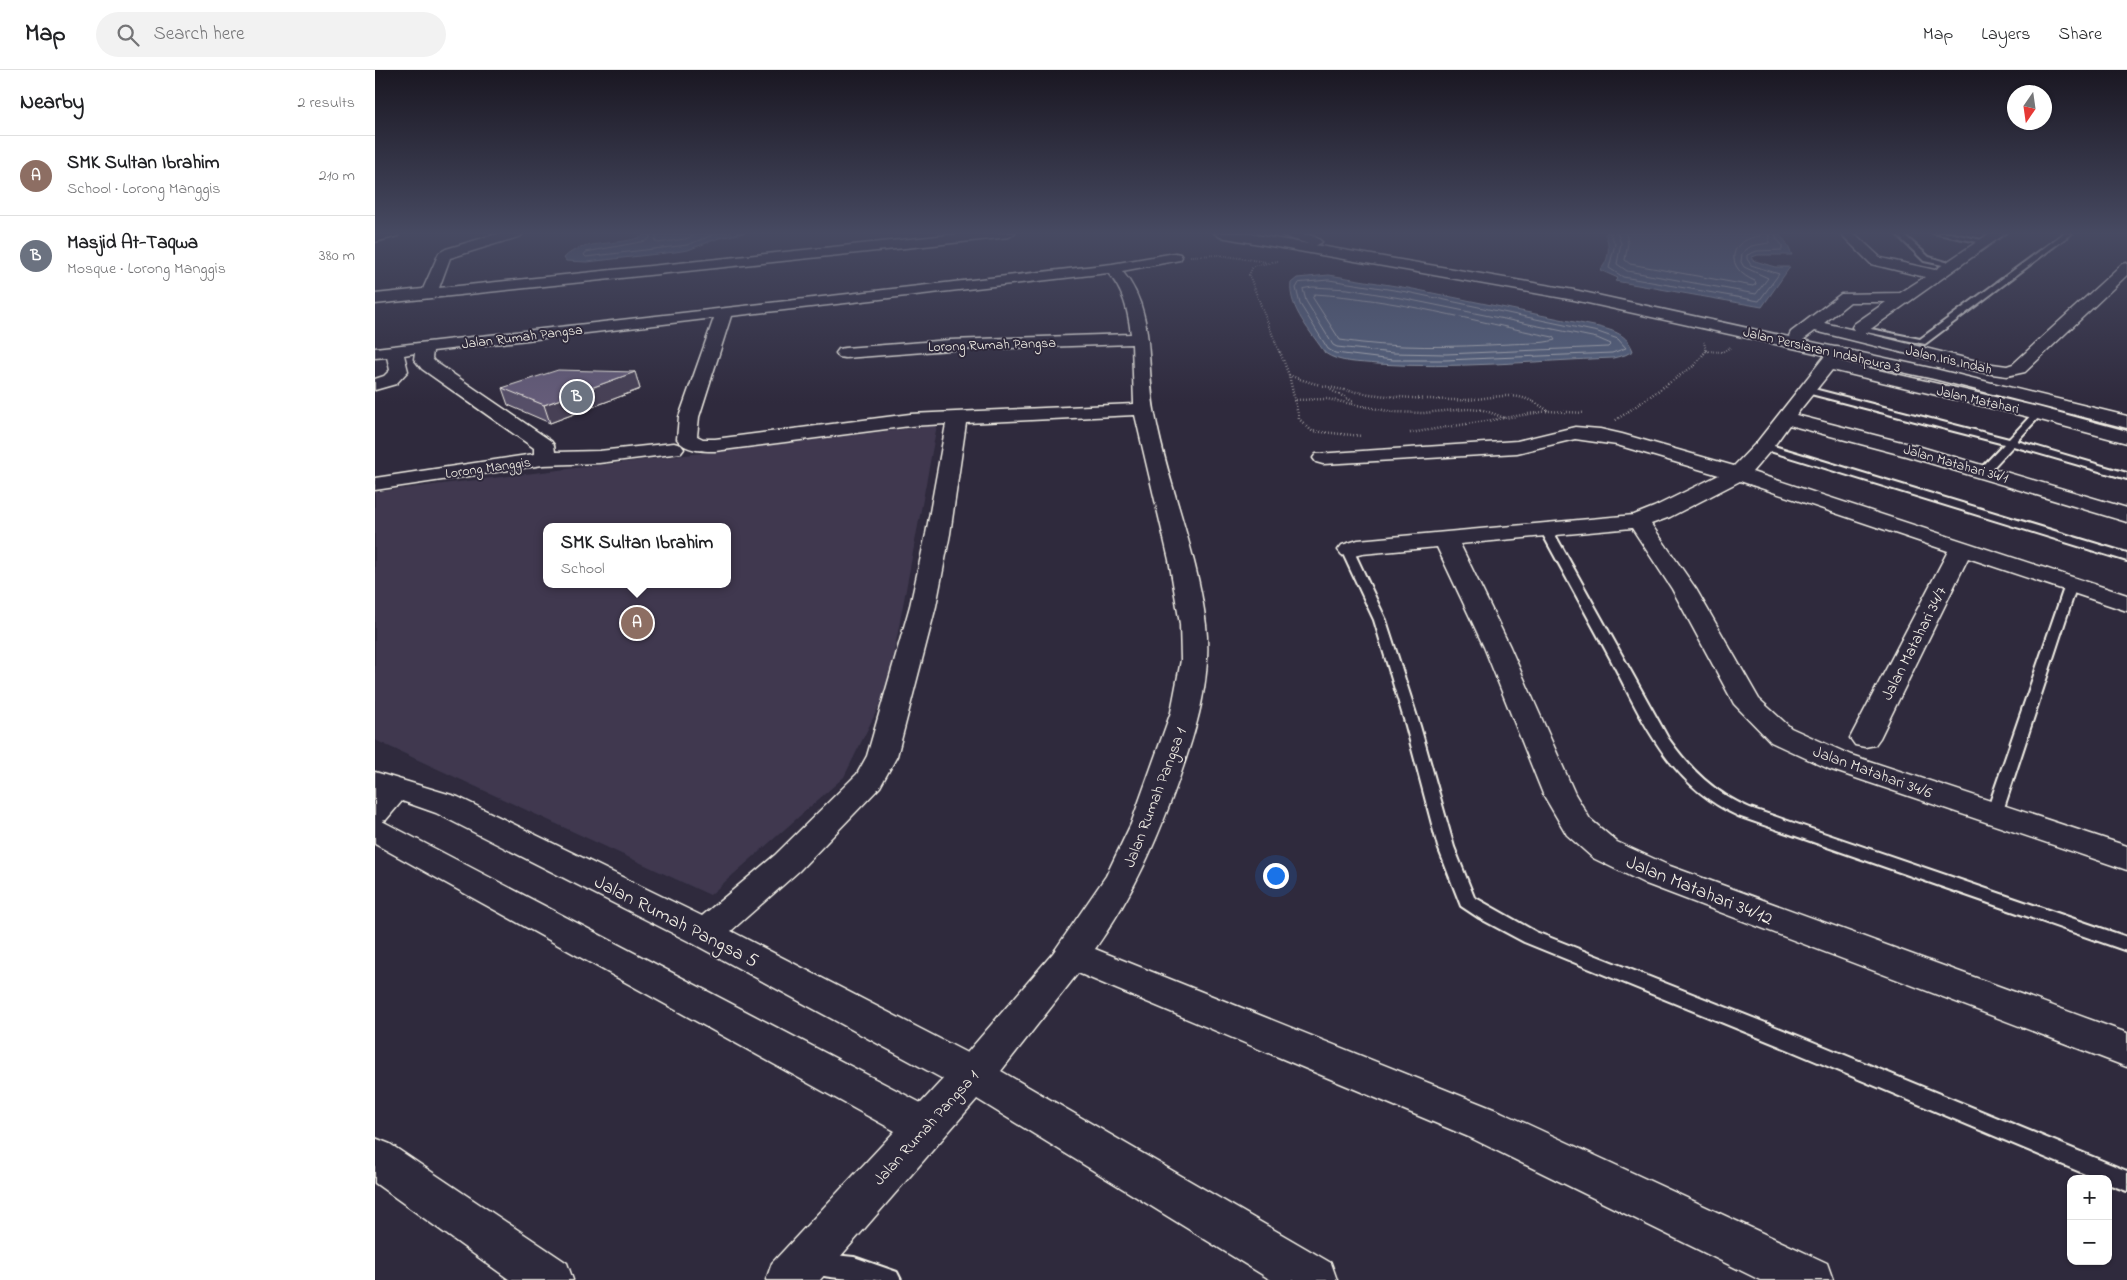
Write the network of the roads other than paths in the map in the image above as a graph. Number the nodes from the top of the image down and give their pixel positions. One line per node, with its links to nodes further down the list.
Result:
1 (431, 289): 10 (street)
2 (473, 289): 10 (street)
3 (918, 289): 13 (street, Jalan Rumah Pangsa)
4 (1128, 289): 17 (street, Jalan Rumah Pangsa 1)
5 (1548, 289): 22 (street, Jalan Persiaran Indahpura 3)
6 (1580, 289): 16 (street, Jalan Persiaran Indahpura 3)
7 (1917, 289): 11 (street)
8 (1993, 289): 15 (lane)
9 (2102, 289): 14 (street, Jalan Iris Indah)
10 (429, 294): 12 (street)
11 (1904, 298): 14 (street); 15 (street)
12 (375, 299)
13 (724, 313): 18 (street, Jalan Rumah Pangsa); 28 (street)
14 (1812, 325): 16 (street)
15 (1861, 329)
16 (1797, 336): 26 (street, Jalan Persiaran Indahpura 3)
17 (1139, 339): 21 (street, Lorong Rumah Pangsa); 25 (street, Jalan Rumah Pangsa 1)
18 (425, 347): 19 (street, Jalan Rumah Pangsa); 36 (street, Lorong Manggis)
19 (393, 351): 20 (street, Jalan Rumah Pangsa); 23 (street)
20 (375, 353)
21 (845, 353)
22 (1833, 358): 24 (street); 27 (street, Jalan Matahari); 30 (street, Jalan Persiaran Indahpura 3)
23 (375, 385)
24 (1806, 390): 29 (street); 32 (lane)
25 (1144, 409): 28 (street); 57 (street, Jalan Rumah Pangsa 1)
26 (2127, 412)
27 (2038, 413): 31 (street, Jalan Matahari); 32 (lane)
28 (957, 418): 55 (street)
29 (1784, 418): 33 (street); 37 (street, Jalan Matahari 34/1)
30 (2127, 422)
31 (2127, 437)
32 (2011, 442): 37 (lane); 39 (lane)
33 (1764, 446): 38 (street); 47 (lane)
34 (674, 449): 36 (street)
35 (1323, 458): 38 (street)
36 (543, 459): 40 (street, Lorong Manggis)
37 (1984, 471): 41 (street, Jalan Matahari 34/1)
38 (1738, 474): 42 (street); 45 (street)
39 (2127, 476)
40 (376, 482)
41 (2127, 515)
42 (1639, 521): 43 (street); 52 (street, Jalan Matahari 34/6)
43 (1547, 531): 44 (street); 56 (lane)
44 (1445, 538): 46 (street); 58 (street, Jalan Matahari 34/12)
45 (1961, 548): 48 (street); 50 (street, Jalan Matahari 34/7)
46 (1350, 550): 62 (lane)
47 (2127, 557)
48 (2071, 585): 49 (street); 52 (lane)
49 (2127, 604)
50 (1865, 738)
51 (382, 794): 55 (street, Jalan Rumah Pangsa 5)
52 (1994, 814): 54 (street, Jalan Matahari 34/6)
53 (375, 830): 60 (street)
54 (2127, 858)
55 (705, 933): 59 (street, Jalan Rumah Pangsa 5)
56 (2127, 944)
57 (1070, 954): 59 (street, Jalan Rumah Pangsa 1); 67 (street)
58 (2127, 1050)
59 (971, 1074): 60 (street, Jalan Rumah Pangsa 1); 66 (street, Jalan Rumah Pangsa 5)
60 (925, 1126): 63 (street, Jalan Rumah Pangsa 1)
61 (375, 1158): 64 (street)
62 (2127, 1181)
63 (797, 1271): 65 (lane)
64 (550, 1280)
65 (889, 1280)
66 (1314, 1280)
67 (1810, 1280)

